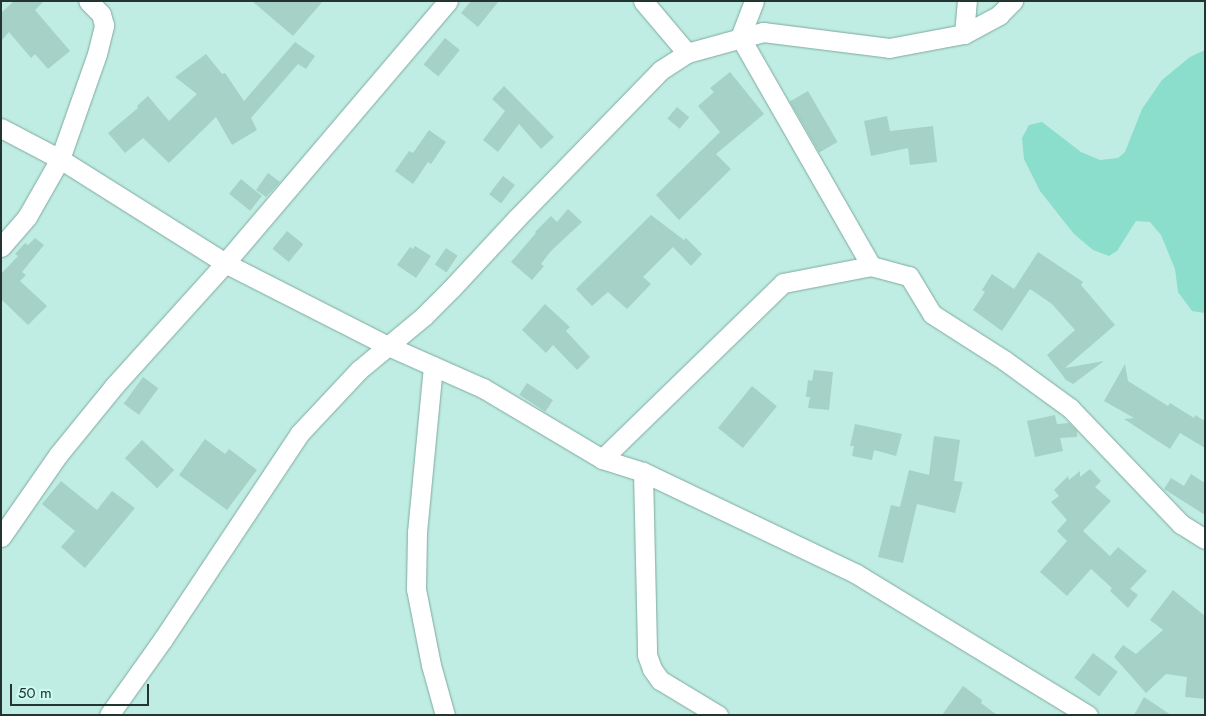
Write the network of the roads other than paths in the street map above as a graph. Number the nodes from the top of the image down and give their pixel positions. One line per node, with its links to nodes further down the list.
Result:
1 (88, 1): 11 (street)
2 (448, 1): 13 (street)
3 (643, 1): 9 (street)
4 (754, 1): 8 (street)
5 (967, 1): 7 (street)
6 (1013, 1): 7 (street)
7 (964, 34): 8 (street)
8 (740, 37): 9 (street); 14 (street)
9 (687, 53): 15 (street)
10 (1, 128): 11 (street)
11 (60, 158): 12 (street); 13 (street)
12 (1, 247)
13 (224, 263): 15 (street); 19 (street)
14 (871, 266): 17 (street); 20 (street)
15 (388, 346): 16 (street); 21 (street)
16 (433, 366): 17 (street); 22 (street)
17 (602, 459): 18 (street)
18 (643, 472): 23 (street); 24 (street)
19 (1, 537)
20 (1205, 538)
21 (109, 715)
22 (445, 715)
23 (718, 715)
24 (1088, 715)

